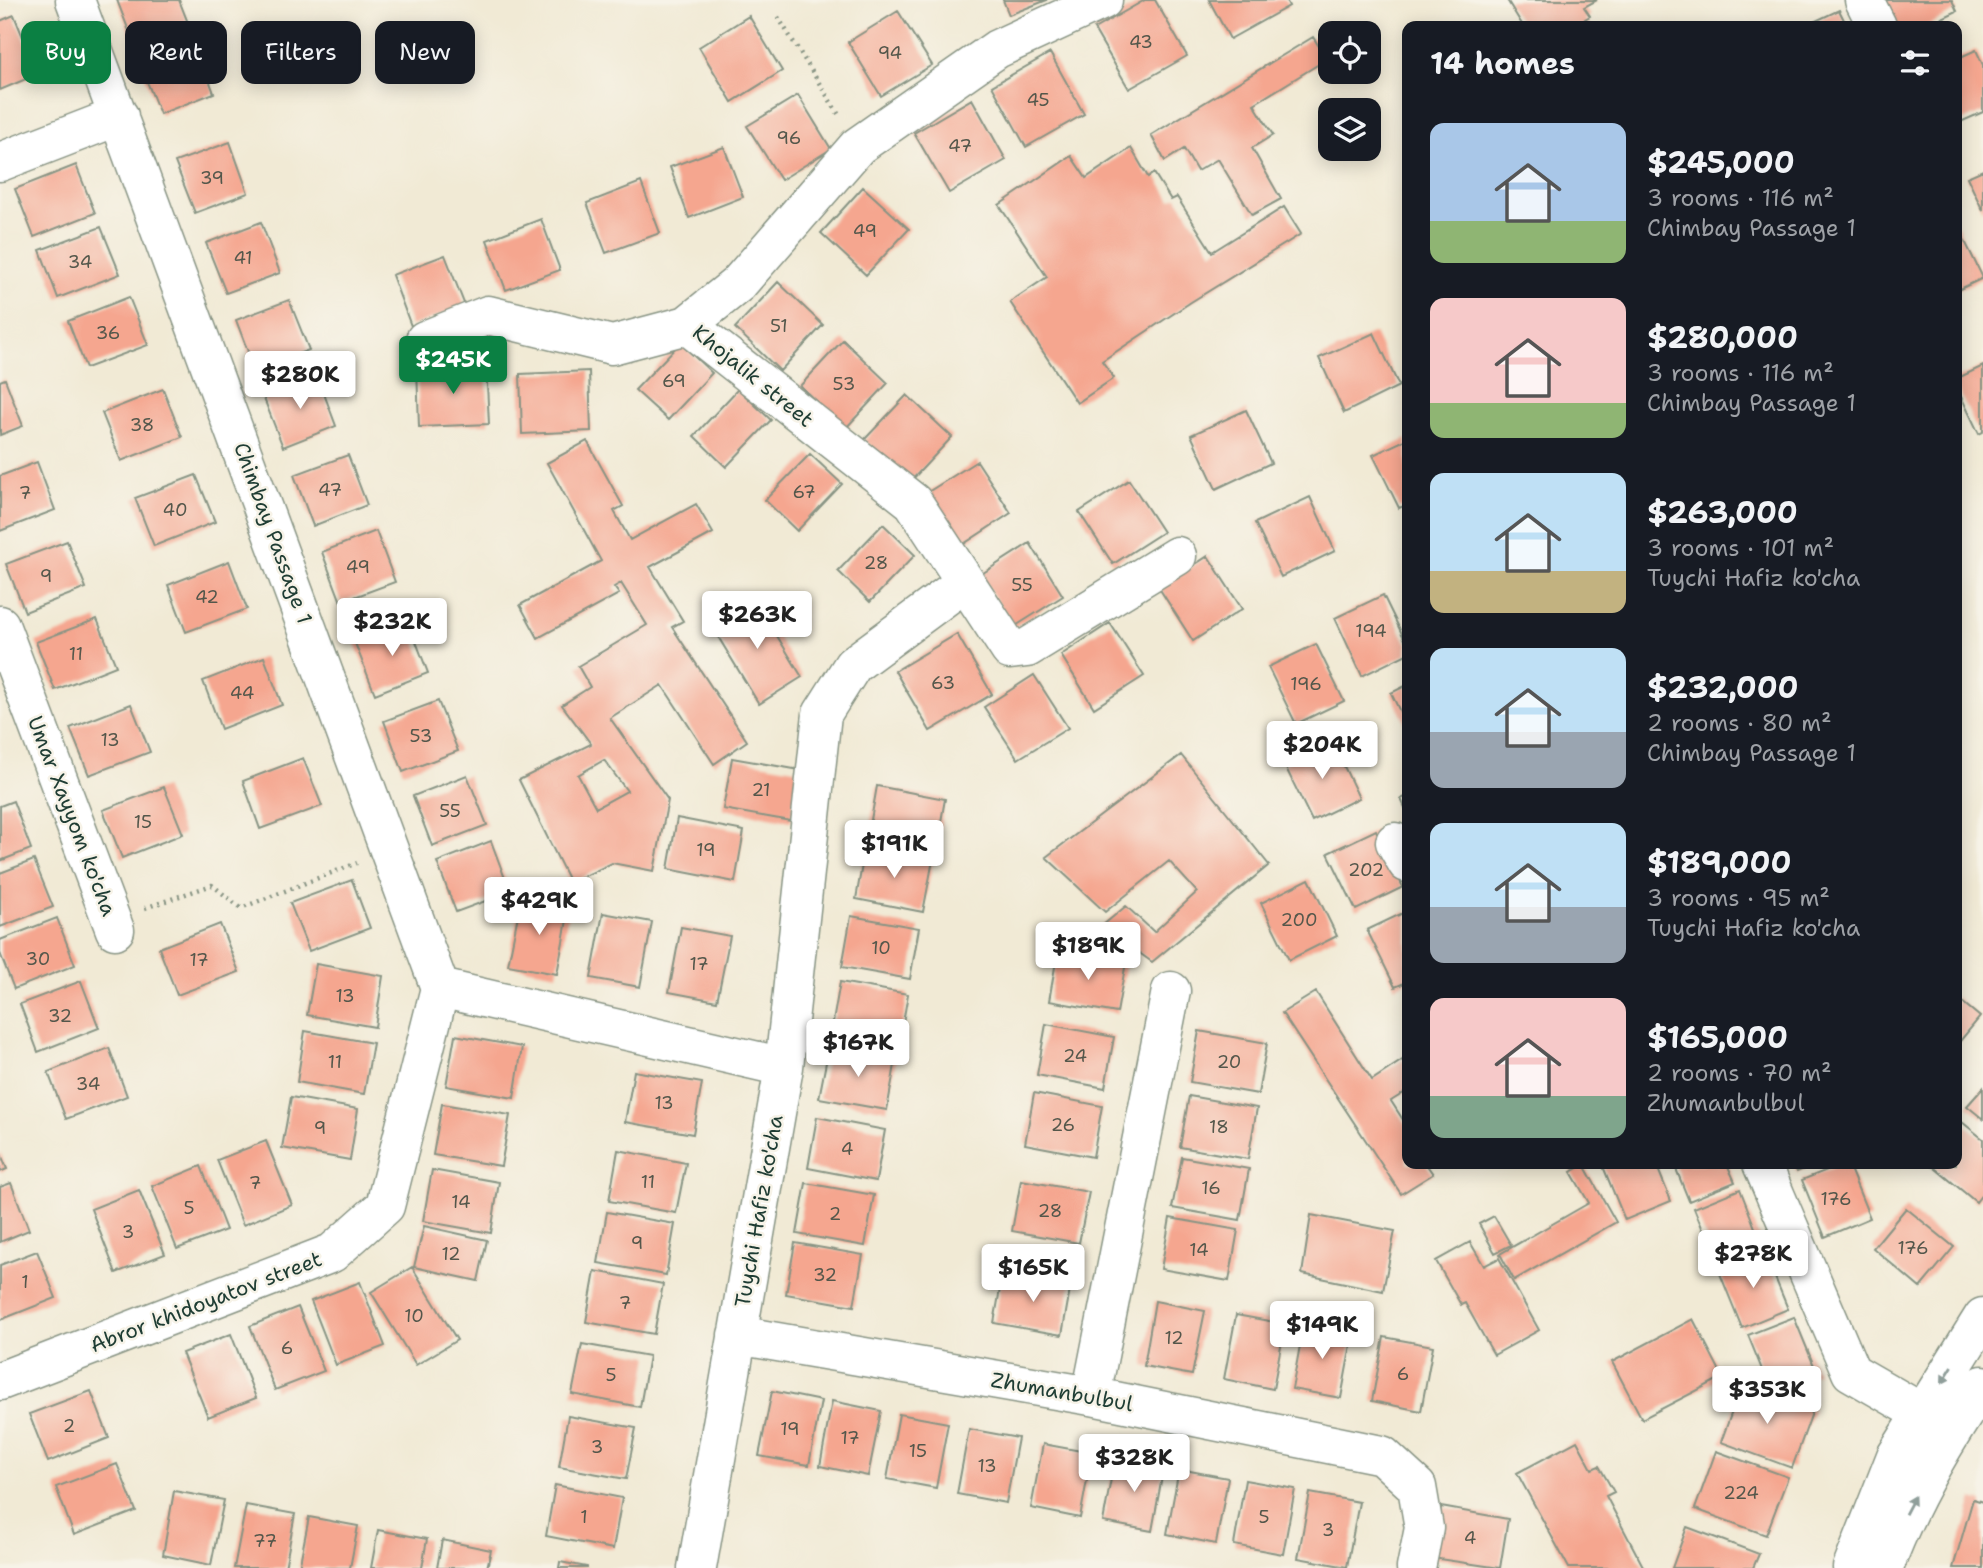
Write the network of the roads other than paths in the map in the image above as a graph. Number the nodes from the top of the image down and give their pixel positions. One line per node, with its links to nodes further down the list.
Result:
1 (75, 0): 5 (street, Chimbay Passage 1)
2 (1103, 0): 7 (street, Khojalik street)
3 (1864, 0): 4 (street)
4 (1874, 21)
5 (119, 116): 6 (street); 13 (street, Chimbay Passage 1)
6 (0, 162)
7 (687, 325): 8 (street); 10 (street, Khojalik street)
8 (425, 341)
9 (1177, 556): 10 (street, Khojalik street)
10 (964, 583): 15 (street, Tuychi Hafiz ko'cha)
11 (0, 625): 12 (street, Umar Xayyom ko'cha)
12 (113, 925)
13 (440, 988): 15 (street); 19 (street, Abror khidoyatov street)
14 (1171, 991): 21 (street)
15 (784, 1067): 18 (street, Tuychi Hafiz ko'cha)
16 (1764, 1169): 22 (street)
17 (1983, 1317): 22 (street, one-way to 22)
18 (737, 1335): 21 (street, Zhumanbulbul); 23 (street, Tuychi Hafiz ko'cha)
19 (0, 1381)
20 (1983, 1385): 22 (street)
21 (1091, 1396): 24 (street, Zhumanbulbul)
22 (1937, 1422): 25 (street); 26 (street, one-way to 22)
23 (697, 1568)
24 (1416, 1568)
25 (1852, 1568)
26 (1884, 1568)

